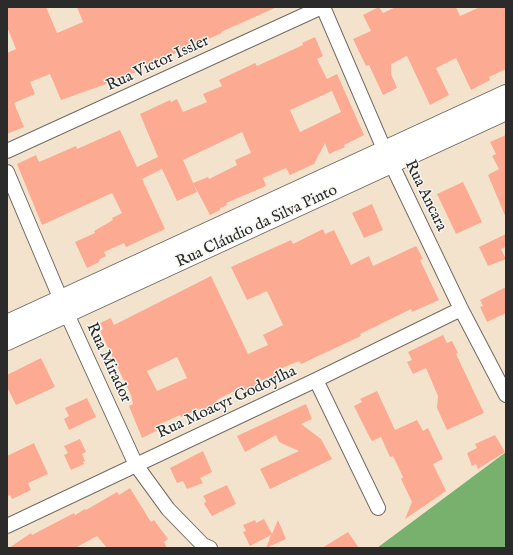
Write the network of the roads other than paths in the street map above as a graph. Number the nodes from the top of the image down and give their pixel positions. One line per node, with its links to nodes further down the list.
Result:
1 (322, 7): 4 (street, Rua Victor Issler); 5 (street, Rua Ancara)
2 (506, 94): 5 (street, Rua Cláudio da Silva Pinto)
3 (506, 111): 5 (street, Rua Cláudio da Silva Pinto)
4 (7, 151)
5 (388, 158): 7 (street, Rua Cláudio da Silva Pinto); 8 (street, Rua Ancara)
6 (7, 172): 7 (street, Rua Mirador)
7 (64, 306): 9 (street, Rua Cláudio da Silva Pinto); 10 (street, Rua Cláudio da Silva Pinto); 13 (street, Rua Mirador)
8 (461, 309): 11 (street, Rua Moacyr Godoylha); 12 (street, Rua Ancara)
9 (7, 324)
10 (7, 341)
11 (316, 380): 13 (street, Rua Moacyr Godoylha); 14 (street)
12 (506, 395)
13 (136, 465): 15 (street, Rua Moacyr Godoylha); 16 (street, Rua Mirador)
14 (378, 508)
15 (7, 526)
16 (204, 547)

